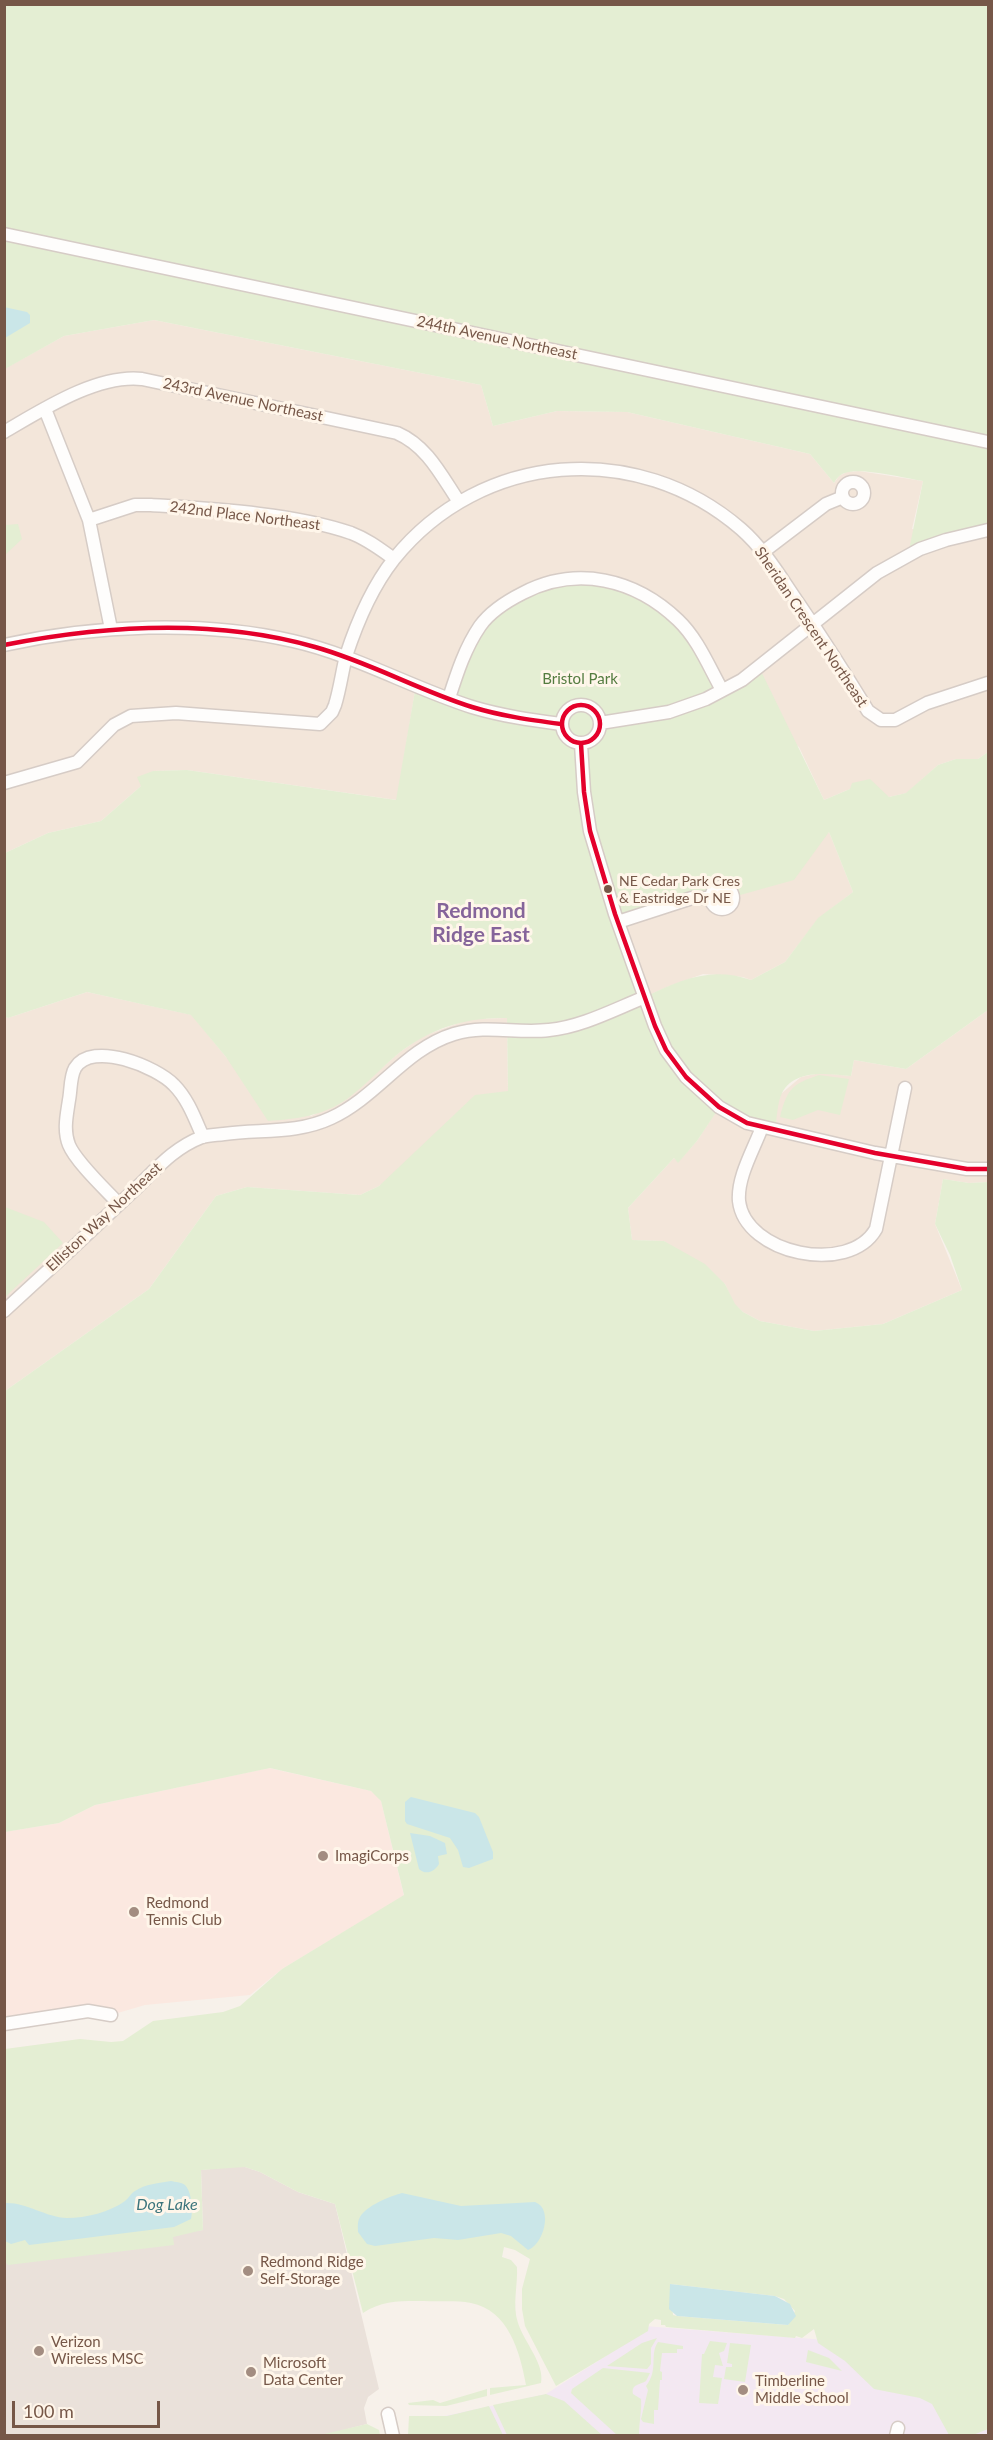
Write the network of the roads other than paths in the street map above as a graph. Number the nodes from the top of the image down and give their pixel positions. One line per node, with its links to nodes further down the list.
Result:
1 (4, 234): 4 (street, 244th Avenue Northeast)
2 (45, 409): 3 (street, 243rd Avenue Northeast); 6 (street, 243rd Avenue Northeast); 7 (street)
3 (4, 432)
4 (988, 442)
5 (843, 497): 9 (street)
6 (459, 502): 9 (street, Sheridan Crescent Northeast); 10 (street, Sheridan Crescent Northeast)
7 (89, 519): 10 (street, 242nd Place Northeast); 12 (street)
8 (988, 530): 11 (street)
9 (763, 552): 11 (street, Sheridan Crescent Northeast)
10 (394, 559): 14 (street, Sheridan Crescent Northeast)
11 (813, 625): 15 (street, Sheridan Crescent Northeast); 16 (street)
12 (111, 629): 13 (street); 14 (street)
13 (4, 645)
14 (346, 657): 17 (street); 21 (street, Sheridan Crescent Northeast)
15 (988, 683)
16 (722, 690): 17 (street); 18 (street)
17 (449, 698): 19 (street)
18 (600, 723): 19 (street); 20 (street)
19 (561, 724): 20 (street)
20 (581, 744): 23 (street)
21 (4, 783)
22 (710, 898): 23 (street)
23 (618, 922): 24 (street)
24 (643, 998): 26 (street); 27 (street, Elliston Way Northeast)
25 (905, 1089): 28 (street)
26 (762, 1127): 28 (street); 28 (street)
27 (203, 1137): 30 (street, Elliston Way Northeast); 30 (street)
28 (892, 1156): 29 (street)
29 (988, 1169)
30 (120, 1204): 31 (street, Elliston Way Northeast)
31 (4, 1311)
32 (111, 2015): 33 (street)
33 (4, 2024)
34 (388, 2414): 35 (street)
35 (393, 2436)

